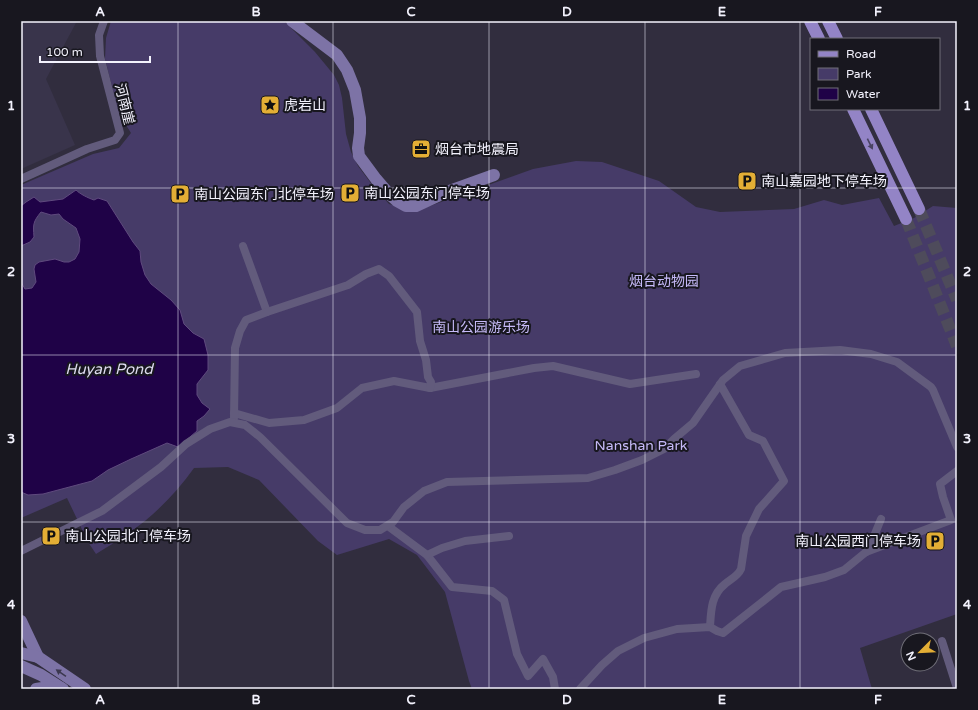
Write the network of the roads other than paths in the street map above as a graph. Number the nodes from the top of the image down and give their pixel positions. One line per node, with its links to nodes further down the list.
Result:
1 (104, 21): 10 (street, 河南崖)
2 (292, 21): 9 (street)
3 (810, 21): 5 (main road)
4 (828, 21): 6 (main road)
5 (818, 38)
6 (836, 38)
7 (853, 110): 12 (main road, one-way to 12)
8 (871, 110): 11 (main road)
9 (494, 175)
10 (21, 179)
11 (919, 209)
12 (906, 219)
13 (243, 246): 14 (street)
14 (267, 312): 17 (street); 18 (street)
15 (696, 374): 17 (street)
16 (720, 384): 20 (street); 23 (street); 29 (street)
17 (430, 388): 18 (street)
18 (234, 413): 19 (street)
19 (234, 423): 23 (street); 25 (street)
20 (957, 447)
21 (957, 471): 26 (street)
22 (881, 519): 26 (street)
23 (388, 526): 27 (street)
24 (508, 536): 27 (street)
25 (21, 551)
26 (866, 552): 29 (street)
27 (427, 555): 38 (street)
28 (21, 621): 32 (street)
29 (710, 627): 39 (street)
30 (942, 641): 34 (street)
31 (21, 653): 32 (street)
32 (38, 658): 37 (street, one-way to 32)
33 (21, 666): 36 (street)
34 (957, 688)
35 (36, 689): 36 (street)
36 (63, 689)
37 (85, 689)
38 (556, 689)
39 (580, 689)

